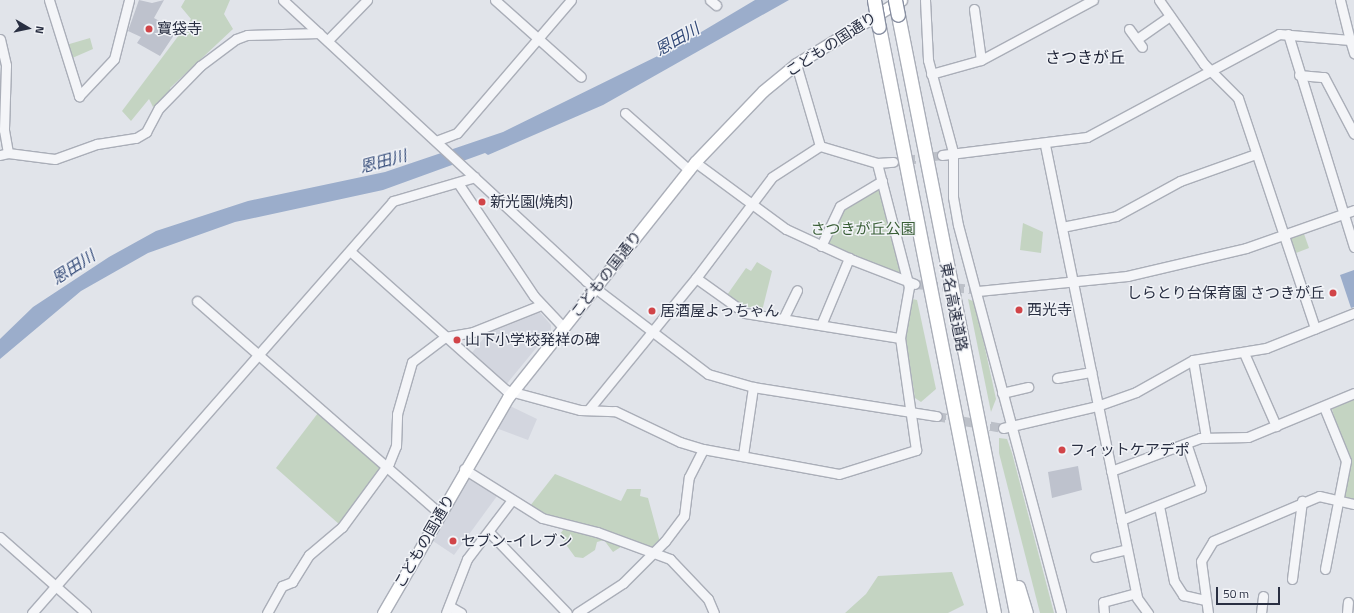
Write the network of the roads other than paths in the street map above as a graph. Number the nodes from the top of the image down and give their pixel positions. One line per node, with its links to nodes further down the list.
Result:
1 (49, 0): 2 (street)
2 (130, 0)
3 (284, 0): 17 (street)
4 (367, 0): 21 (street)
5 (495, 0): 19 (street)
6 (571, 0): 19 (street)
7 (874, 0): 123 (highway, 東名高速道路, bridge)
8 (895, 0): 98 (highway, 東名高速道路, bridge)
9 (901, 0): 25 (main road, こどもの国通り)
10 (925, 0): 27 (street)
11 (1093, 0): 24 (street)
12 (1160, 0): 15 (street)
13 (1340, 0): 22 (street)
14 (974, 9): 24 (street)
15 (1170, 16): 16 (street); 26 (street)
16 (1129, 29)
17 (319, 33): 21 (street); 36 (street)
18 (1288, 34): 22 (street); 26 (street); 28 (street)
19 (538, 38): 29 (street); 32 (street)
20 (0, 39): 36 (street)
21 (328, 40): 32 (street)
22 (1350, 40): 23 (street)
23 (1354, 53)
24 (981, 60): 27 (street)
25 (796, 64): 34 (street); 41 (main road, こどもの国通り)
26 (1213, 70): 33 (street); 37 (street)
27 (931, 74): 35 (street)
28 (1299, 75): 31 (street); 47 (street)
29 (581, 77)
30 (625, 113): 41 (street)
31 (1354, 134)
32 (438, 142): 42 (street)
33 (1045, 145): 35 (street); 48 (street)
34 (820, 146): 40 (street); 45 (street)
35 (953, 152): 38 (street); 59 (street)
36 (4, 154)
37 (1256, 154): 48 (street); 49 (street)
38 (942, 155)
39 (893, 162): 40 (street)
40 (877, 163): 43 (street)
41 (692, 166): 45 (street); 57 (main road, こどもの国通り)
42 (473, 175): 44 (street); 57 (street)
43 (882, 181): 50 (street); 56 (street)
44 (458, 183): 52 (street); 61 (street)
45 (750, 202): 50 (street); 54 (street)
46 (1354, 210): 47 (street)
47 (1343, 214): 49 (street); 51 (street)
48 (1062, 227): 55 (street)
49 (1284, 234): 55 (street); 66 (street)
50 (821, 246): 53 (street)
51 (1354, 247)
52 (351, 252): 68 (street); 71 (street)
53 (849, 258): 56 (street); 64 (street)
54 (696, 278): 63 (street); 67 (street)
55 (1073, 280): 59 (street); 73 (street)
56 (911, 283): 69 (street)
57 (594, 288): 65 (main road, こどもの国通り); 67 (street)
58 (797, 290): 63 (street)
59 (978, 291): 78 (street)
60 (197, 301): 71 (street)
61 (541, 305): 65 (street); 68 (street)
62 (1354, 313): 66 (street)
63 (783, 319): 64 (street)
64 (821, 325): 69 (street)
65 (563, 327): 77 (main road, こどもの国通り)
66 (1316, 328): 70 (street)
67 (652, 334): 75 (street); 82 (street)
68 (445, 337): 77 (street); 91 (street)
69 (900, 338): 83 (street)
70 (1244, 353): 72 (street); 85 (street)
71 (260, 357): 91 (street); 109 (street)
72 (1193, 360): 80 (street); 87 (street)
73 (1091, 372): 74 (street); 80 (street)
74 (1056, 378)
75 (753, 387): 83 (street); 90 (street)
76 (1028, 387): 78 (street)
77 (513, 391): 82 (street); 92 (main road, こどもの国通り)
78 (1002, 393): 86 (street)
79 (1354, 393): 81 (street)
80 (1097, 406): 86 (street); 93 (street)
81 (1324, 407): 85 (street); 95 (street)
82 (589, 409): 89 (street)
83 (911, 412): 84 (street); 90 (street)
84 (937, 416)
85 (1276, 426): 87 (street)
86 (1006, 428): 126 (street)
87 (1206, 438): 88 (street)
88 (1186, 443): 93 (street); 99 (street)
89 (703, 449): 90 (street); 105 (street)
90 (743, 455)
91 (385, 467): 100 (street); 117 (street)
92 (464, 469): 94 (street); 100 (main road, こどもの国通り)
93 (1111, 471): 101 (street)
94 (512, 500): 102 (street); 105 (street)
95 (1336, 500): 96 (street); 97 (street); 107 (street)
96 (1302, 501): 108 (street); 112 (street)
97 (1354, 504)
98 (992, 506): 124 (highway, 東名高速道路); 125 (highway)
99 (1159, 506): 101 (street); 112 (street)
100 (440, 514): 118 (main road, こどもの国通り)
101 (1121, 520): 104 (street)
102 (489, 532): 114 (street); 120 (street)
103 (0, 537): 109 (street)
104 (1127, 549): 106 (street); 110 (street)
105 (656, 553): 121 (street); 122 (street)
106 (1095, 557)
107 (1325, 569)
108 (1292, 579)
109 (56, 587): 115 (street); 116 (street)
110 (1136, 593): 127 (street); 128 (street)
111 (1263, 596): 130 (street)
112 (1205, 600): 129 (street)
113 (1348, 602): 131 (street)
114 (447, 609): 119 (street)
115 (32, 613)
116 (86, 613)
117 (267, 613)
118 (383, 613)
119 (461, 613)
120 (567, 613)
121 (577, 613)
122 (714, 613)
123 (994, 613)
124 (1016, 613)
125 (1026, 613)
126 (1061, 613)
127 (1104, 613)
128 (1148, 613)
129 (1208, 613)
130 (1261, 613)
131 (1346, 613)

